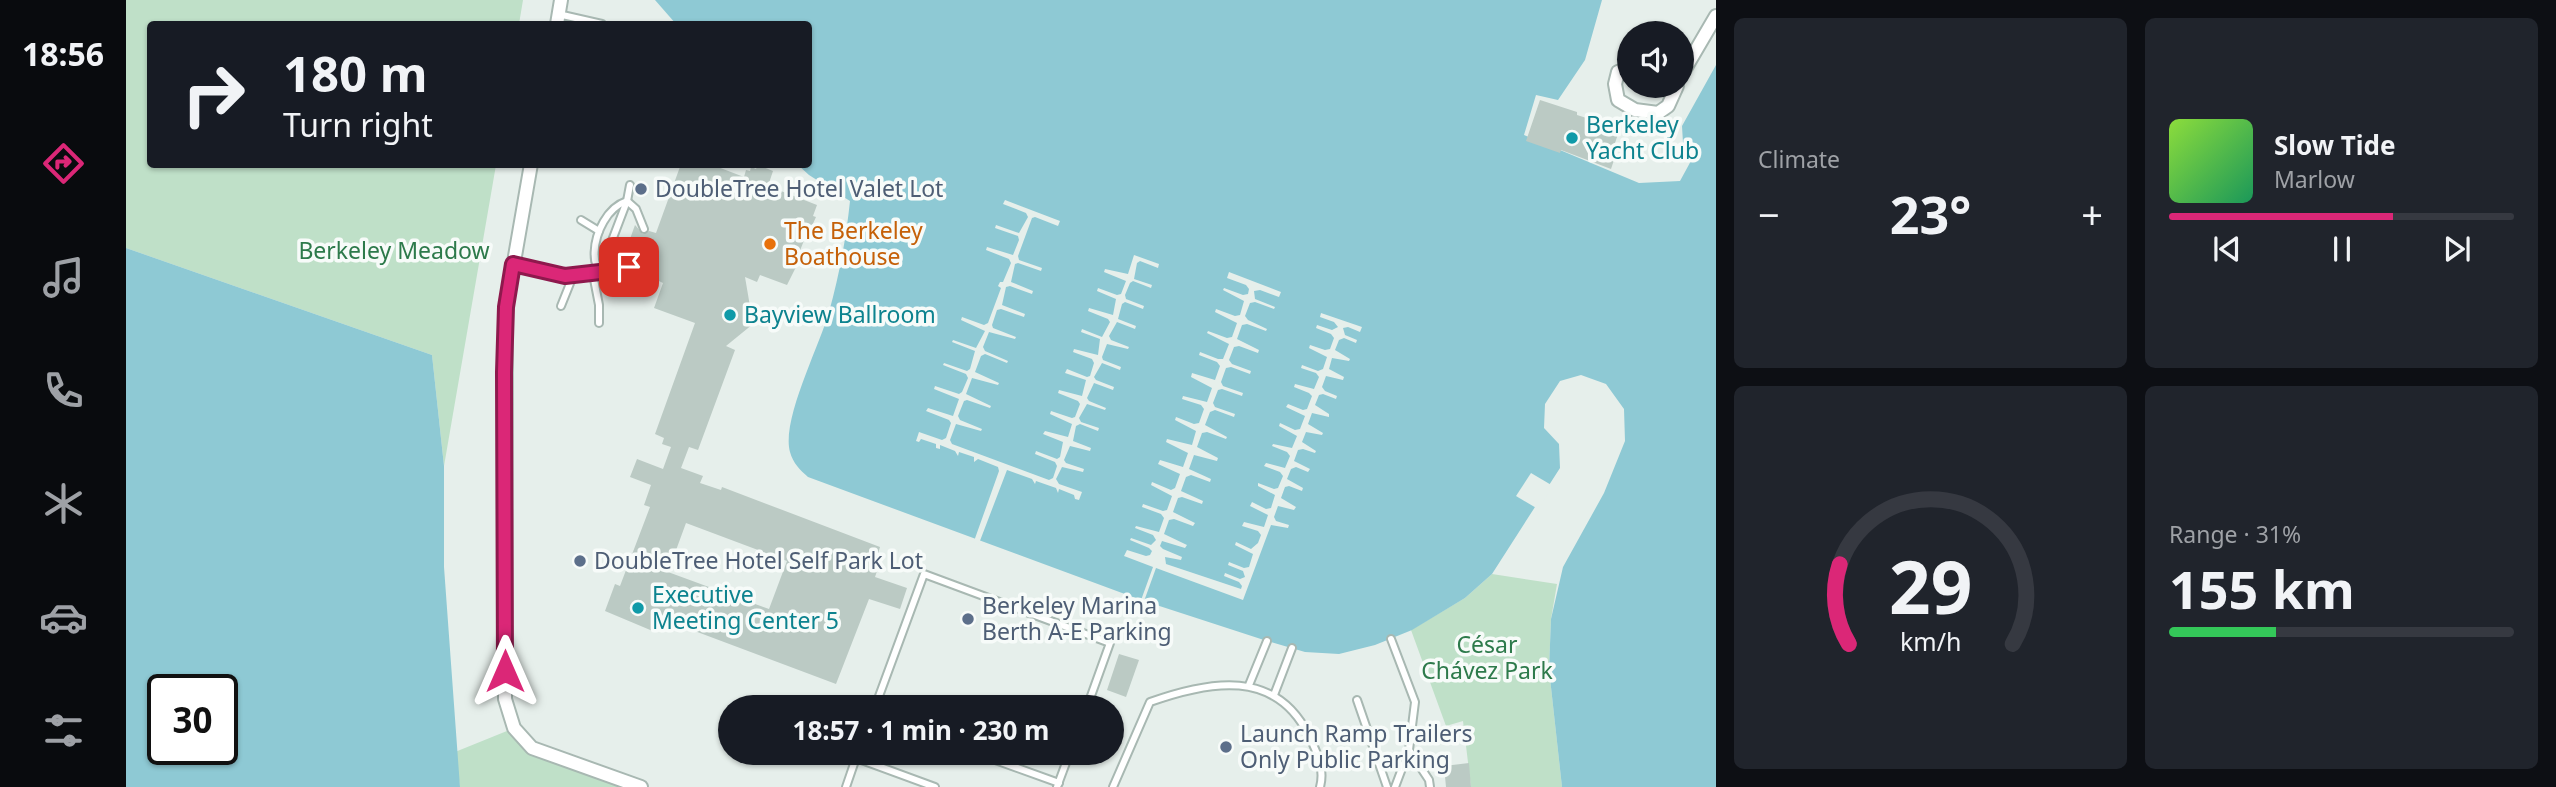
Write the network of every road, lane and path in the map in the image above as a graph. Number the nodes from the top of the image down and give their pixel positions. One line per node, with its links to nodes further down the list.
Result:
1 (561, 0): 3 (street)
2 (1716, 16): 4 (street)
3 (557, 19)
4 (1694, 54)
5 (1618, 98): 6 (street)
6 (1672, 98)
7 (530, 168): 13 (street)
8 (630, 185): 9 (lane)
9 (627, 201): 11 (lane); 12 (lane); 15 (lane)
10 (581, 220): 12 (lane)
11 (645, 229)
12 (600, 231): 15 (lane)
13 (513, 264): 16 (lane); 33 (street)
14 (629, 267): 15 (lane)
15 (596, 273): 16 (lane); 18 (lane)
16 (573, 276): 17 (lane)
17 (561, 306)
18 (599, 323)
19 (1391, 639): 27 (lane)
20 (1267, 641): 22 (lane)
21 (1292, 648): 25 (lane)
22 (1249, 685): 25 (lane); 36 (lane)
23 (879, 695): 24 (lane)
24 (1091, 695)
25 (1274, 695): 37 (lane)
26 (1357, 700): 38 (lane)
27 (1409, 750): 39 (lane); 40 (lane)
28 (853, 765): 34 (lane)
29 (881, 765): 35 (lane)
30 (1006, 765): 32 (lane)
31 (1065, 765): 32 (lane)
32 (1058, 785)
33 (641, 787)
34 (845, 787)
35 (935, 787)
36 (1113, 787)
37 (1320, 787)
38 (1387, 787)
39 (1395, 787)
40 (1430, 787)

